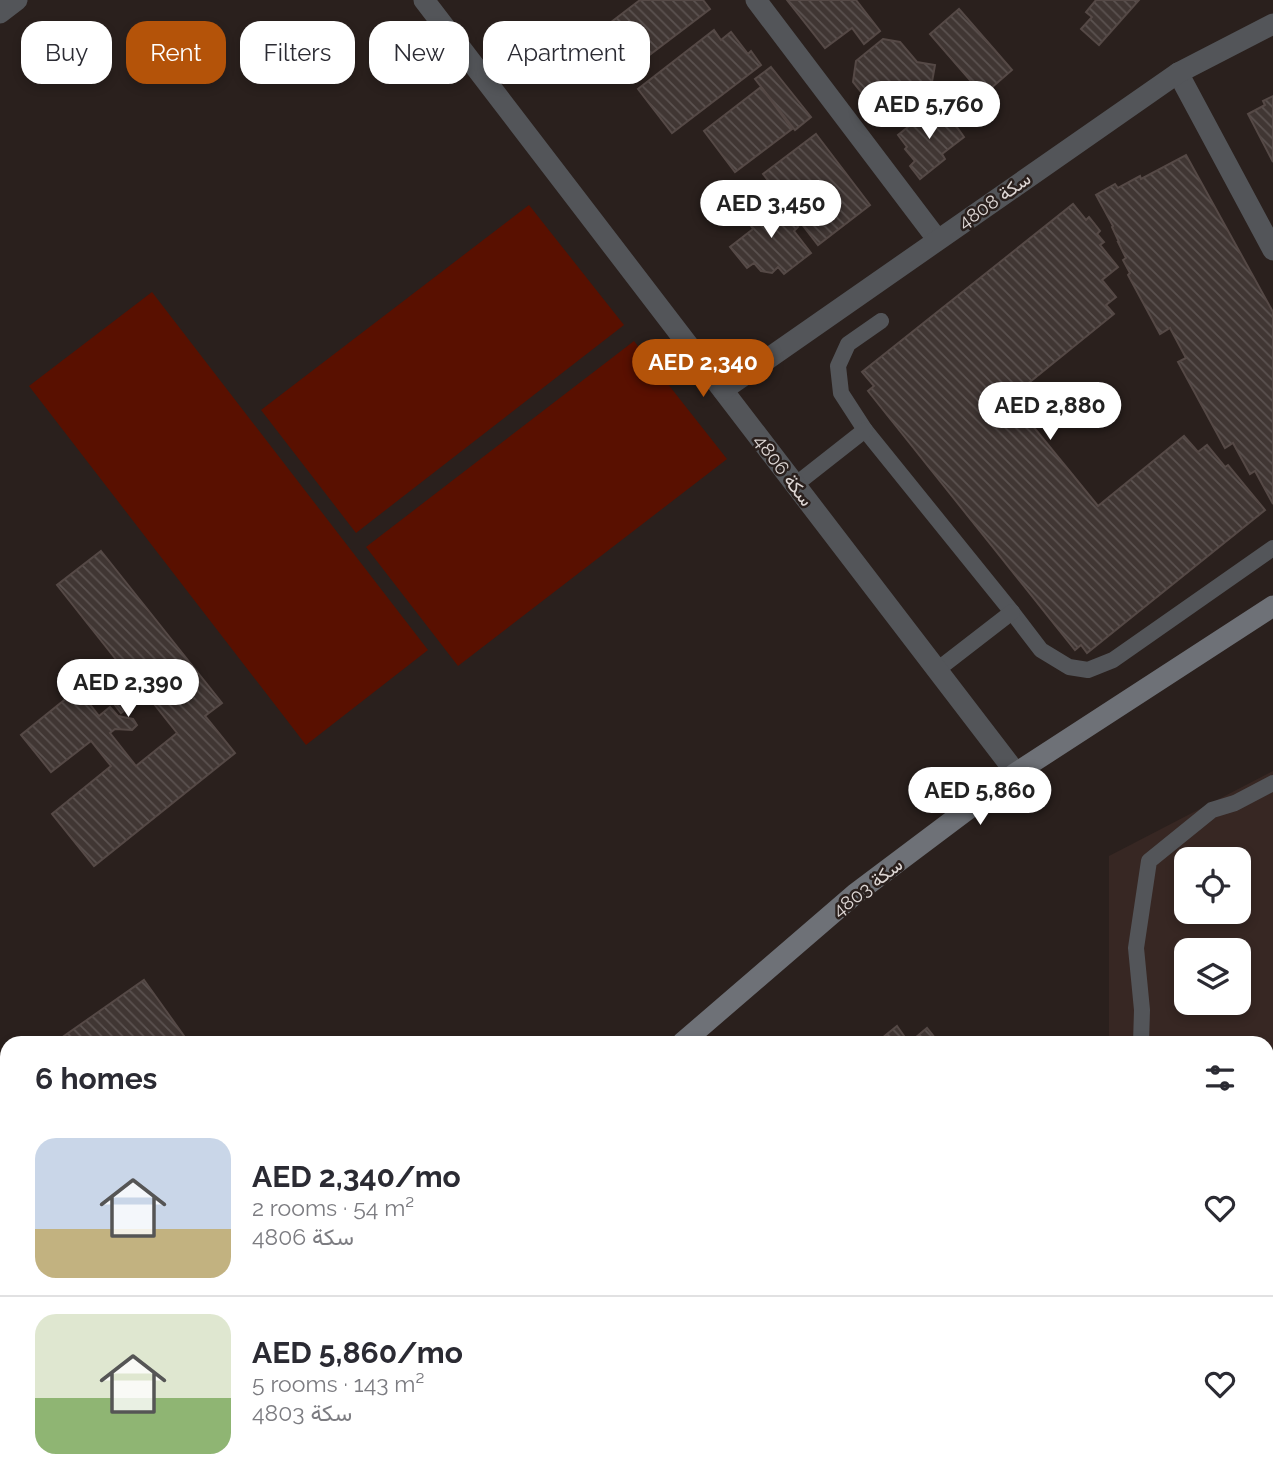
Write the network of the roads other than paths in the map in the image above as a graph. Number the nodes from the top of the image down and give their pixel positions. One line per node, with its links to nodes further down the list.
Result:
1 (424, 0): 8 (street, سكة 4806)
2 (756, 0): 5 (street)
3 (1273, 24): 4 (street, سكة 4808)
4 (1178, 73): 5 (street, سكة 4808); 6 (street)
5 (937, 239): 8 (street, سكة 4808)
6 (1273, 250)
7 (881, 321): 9 (lane)
8 (723, 390): 10 (street, سكة 4806)
9 (865, 430): 10 (lane); 13 (lane)
10 (795, 485): 14 (street, سكة 4806)
11 (1273, 548): 13 (lane)
12 (1273, 606): 15 (street, سكة 4803)
13 (1013, 612): 14 (lane)
14 (937, 670): 15 (street, سكة 4806)
15 (1016, 773): 17 (street, سكة 4803)
16 (1273, 783): 18 (lane)
17 (690, 1036)
18 (1141, 1036)

